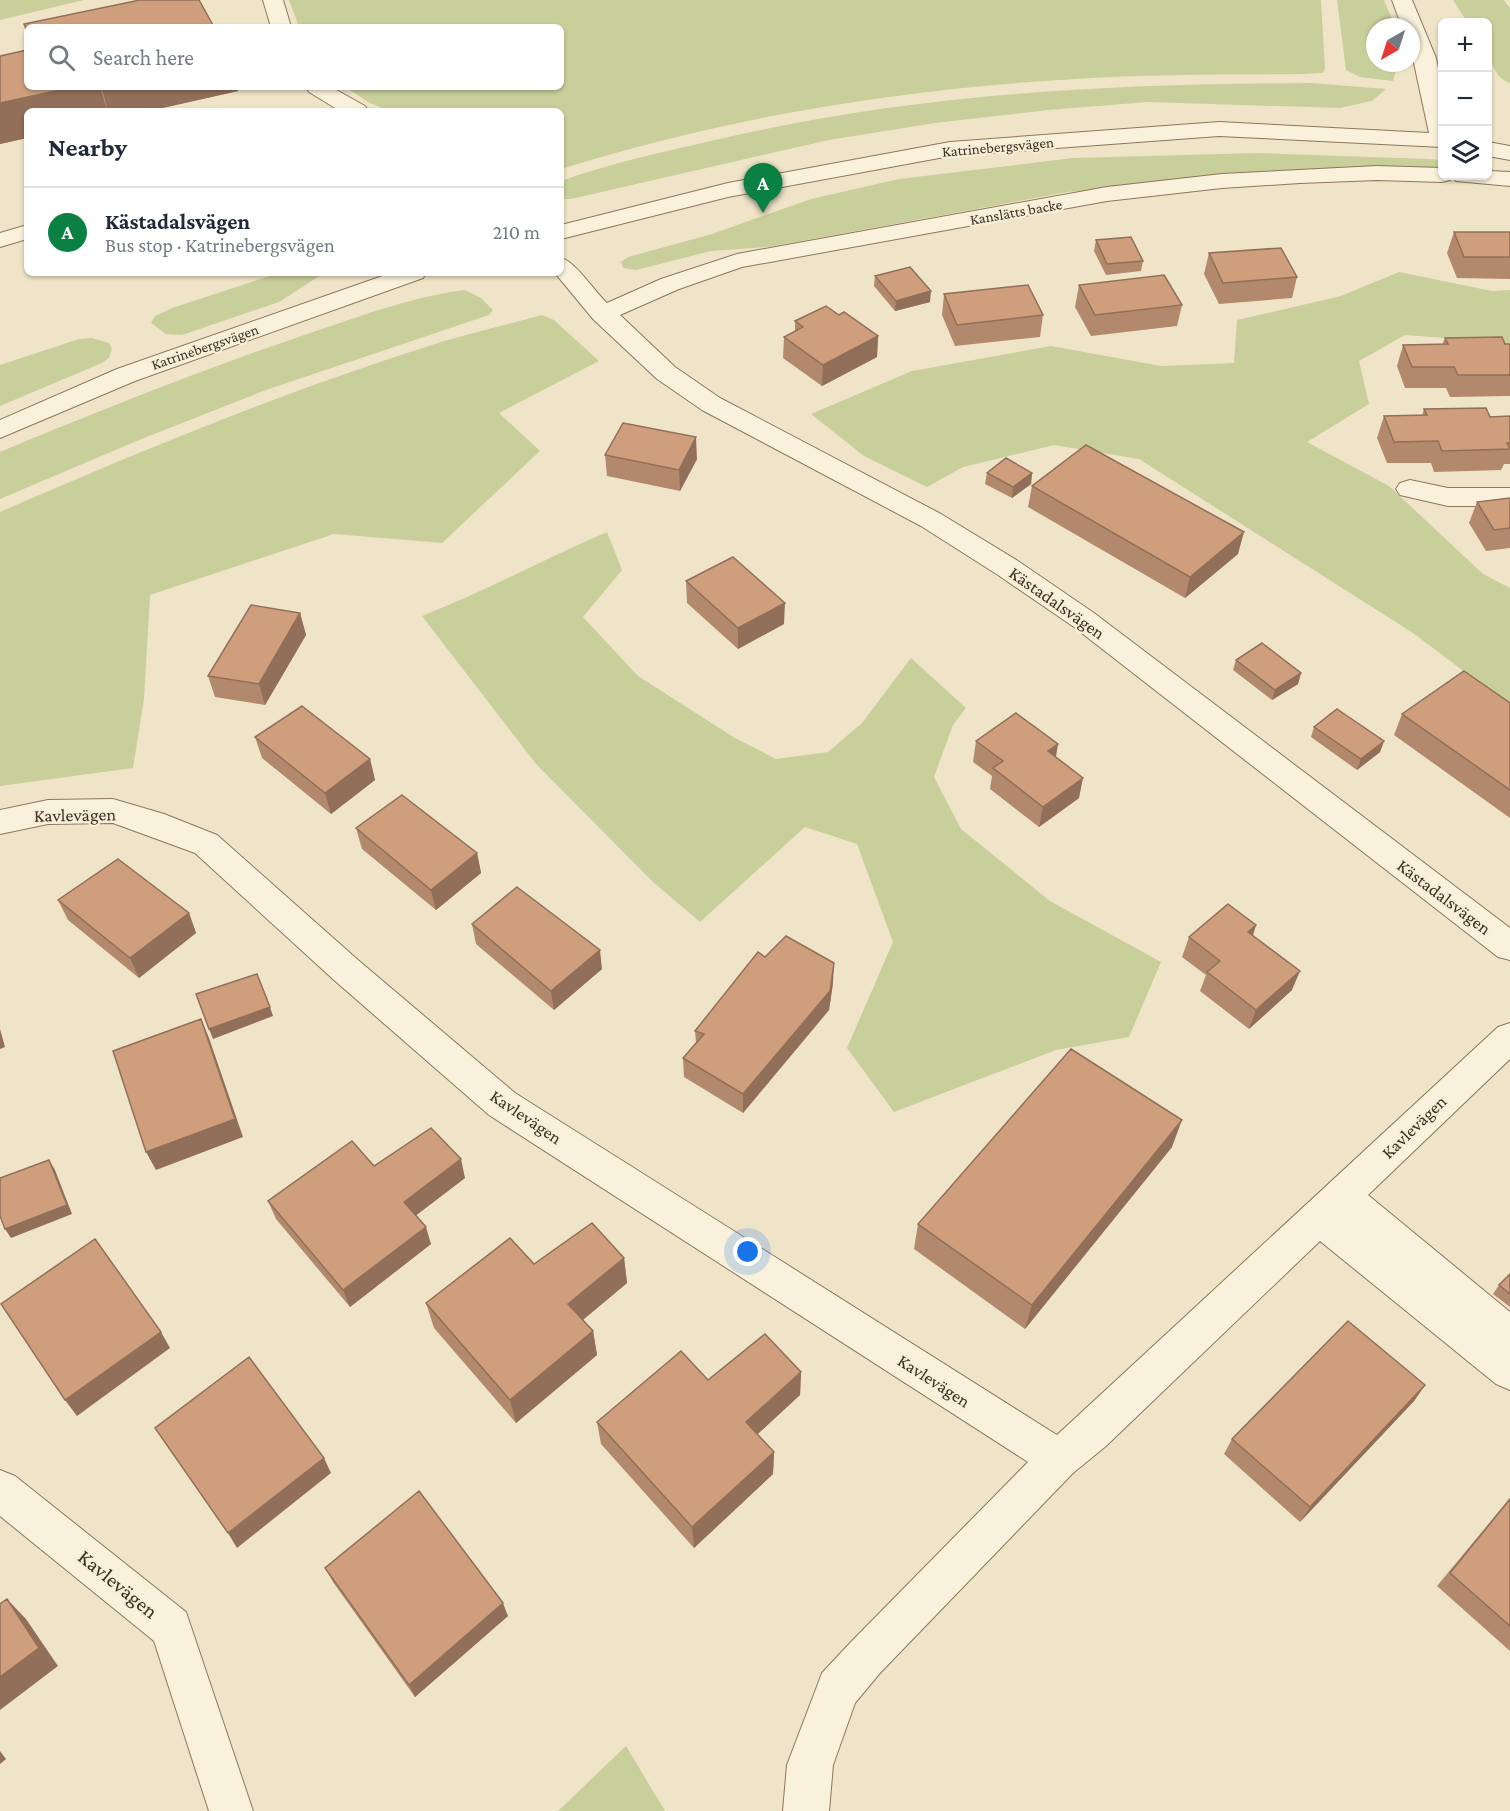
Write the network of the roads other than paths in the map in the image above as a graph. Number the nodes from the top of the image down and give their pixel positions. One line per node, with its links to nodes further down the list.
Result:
1 (273, 0): 3 (street)
2 (1402, 0): 6 (street)
3 (280, 24)
4 (321, 90): 5 (street)
5 (351, 108)
6 (1439, 126)
7 (1438, 140): 13 (street, Katrinebergsvägen)
8 (1492, 150): 9 (street)
9 (1510, 153)
10 (1438, 175): 18 (street, Kanslätts backe)
11 (1492, 178): 12 (street)
12 (1510, 179)
13 (564, 231)
14 (24, 233): 15 (street)
15 (0, 240)
16 (564, 269): 18 (street, Kästadalsvägen)
17 (406, 276): 19 (street, Katrinebergsvägen)
18 (602, 314): 23 (street, Kästadalsvägen)
19 (0, 430)
20 (1410, 489): 21 (street)
21 (1510, 497)
22 (0, 822): 28 (street, Kavlevägen)
23 (1510, 947)
24 (1510, 1037): 25 (street, Kavlevägen)
25 (1330, 1207): 26 (street); 27 (street); 28 (street, Kavlevägen)
26 (1510, 1336)
27 (1510, 1371)
28 (1059, 1459): 31 (street, Kavlevägen)
29 (0, 1490): 30 (street, Kavlevägen)
30 (231, 1809)
31 (806, 1811)

